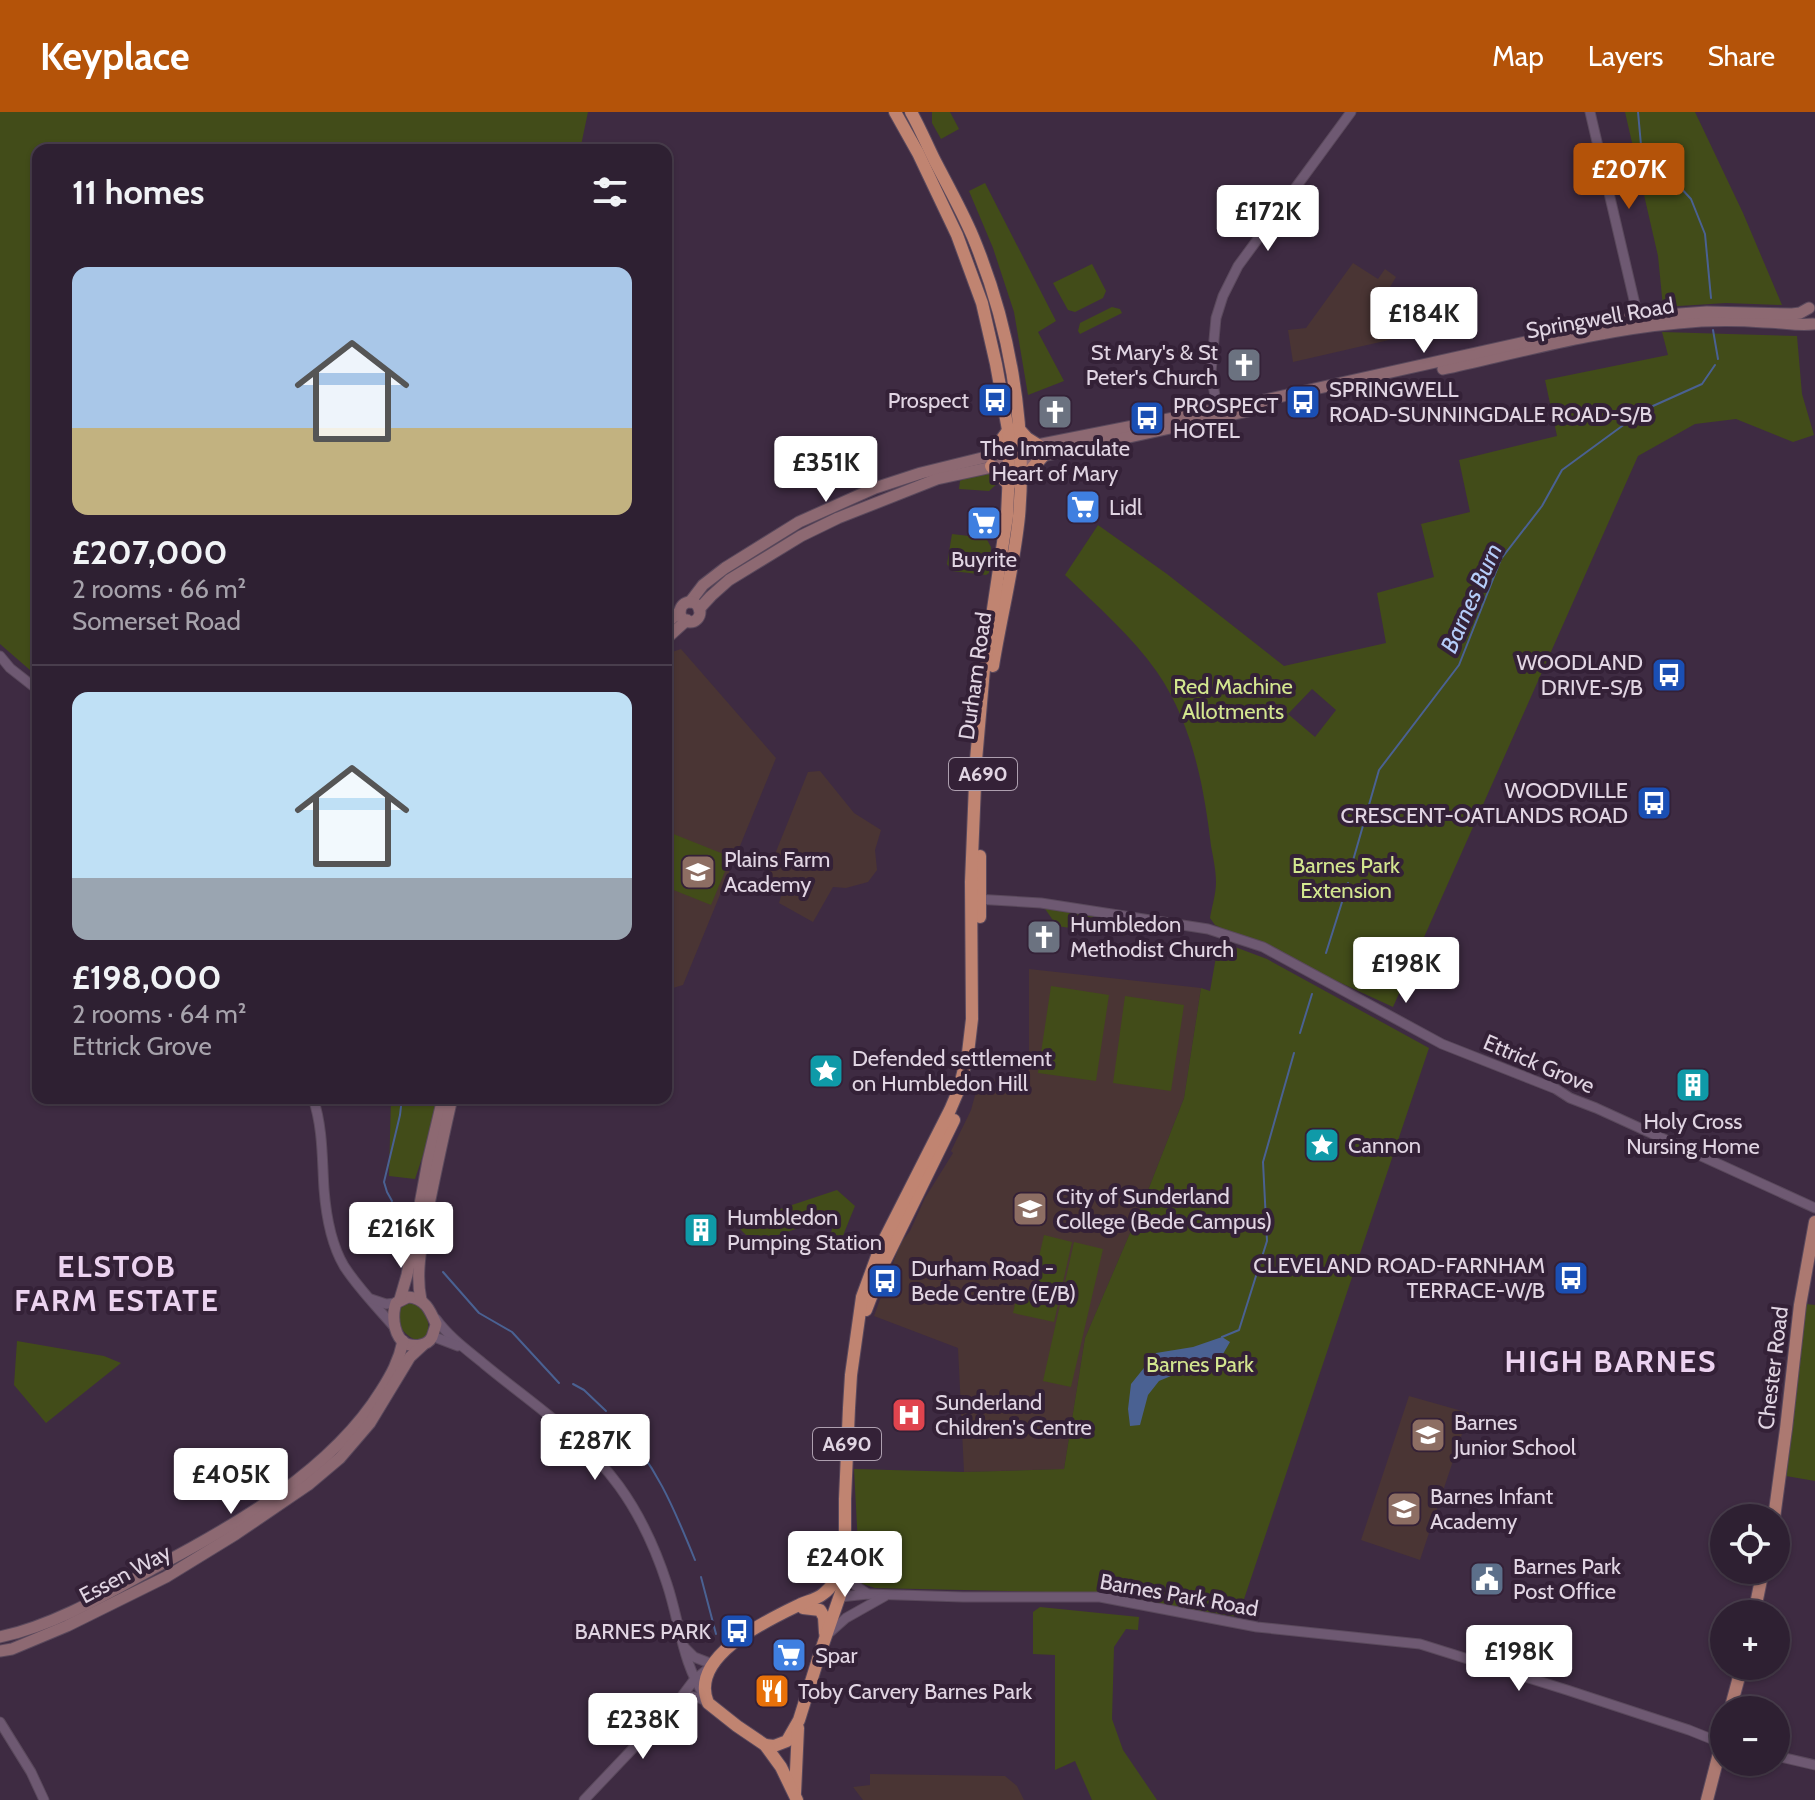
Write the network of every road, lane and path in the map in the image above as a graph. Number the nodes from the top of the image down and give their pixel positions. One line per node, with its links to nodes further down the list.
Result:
1 (895, 112): 10 (highway, Durham Road / A690)
2 (911, 112): 5 (highway, Durham Road / A690)
3 (1351, 112): 9 (street)
4 (1590, 112): 7 (street)
5 (918, 118): 10 (highway, Durham Road / A690)
6 (1812, 304): 7 (main road, Springwell Road); 8 (main road, Springwell Road)
7 (1639, 322): 8 (main road, Springwell Road); 9 (main road, Springwell Road)
8 (1814, 324)
9 (1218, 413): 11 (main road, Springwell Road)
10 (1013, 429): 11 (highway); 12 (highway, Durham Road / A690); 13 (highway)
11 (1041, 450): 12 (main road, Springwell Road); 14 (highway)
12 (1014, 456): 13 (main road, Springwell Road); 14 (highway, Durham Road / A690)
13 (990, 461): 14 (highway); 15 (main road, Springwell Road)
14 (1015, 484): 21 (highway, Durham Road / A690)
15 (694, 606): 16 (main road); 16 (main road)
16 (683, 616): 17 (main road); 18 (main road)
17 (672, 621)
18 (672, 631)
19 (0, 656): 20 (street)
20 (32, 685)
21 (976, 899): 25 (street, Ettrick Grove); 36 (highway, Durham Road / A690)
22 (315, 1104): 27 (street)
23 (442, 1104): 29 (main road)
24 (451, 1104): 28 (main road)
25 (1815, 1208)
26 (1815, 1222): 35 (main road, Chester Road)
27 (371, 1299): 29 (street); 31 (street)
28 (421, 1300): 29 (main road); 30 (main road)
29 (398, 1301): 31 (main road)
30 (432, 1314): 33 (main road); 34 (street)
31 (395, 1328): 32 (main road)
32 (403, 1341): 33 (main road); 44 (main road, Essen Way)
33 (428, 1341): 34 (street); 46 (main road, Essen Way)
34 (465, 1349): 45 (street)
35 (1776, 1504)
36 (845, 1548): 37 (highway, Durham Road / A690); 42 (highway, Durham Road / A690)
37 (849, 1567): 38 (street, A690); 40 (highway, Durham Road / A690)
38 (868, 1594): 39 (street, Barnes Park Road); 40 (street, Barnes Park Road)
39 (888, 1594): 43 (street); 53 (street, Barnes Park Road)
40 (840, 1597): 41 (highway, Durham Road / A690); 43 (highway, Durham Road / A690)
41 (803, 1608): 42 (highway, Durham Road / A690); 43 (highway)
42 (789, 1611): 47 (highway, Durham Road / A690)
43 (826, 1636): 51 (highway, Durham Road / A690)
44 (0, 1637)
45 (684, 1647): 47 (street); 48 (street)
46 (0, 1651)
47 (710, 1666): 48 (street); 50 (highway)
48 (694, 1680): 49 (street); 50 (street)
49 (679, 1700): 50 (street); 60 (street)
50 (707, 1701): 54 (highway, Durham Road / A690)
51 (799, 1720): 54 (highway, Durham Road / A690); 58 (highway, Durham Road / A690)
52 (0, 1722): 59 (street)
53 (1710, 1736)
54 (765, 1745): 58 (highway, Durham Road / A690)
55 (1790, 1759): 56 (street)
56 (1815, 1765)
57 (1713, 1776): 61 (main road)
58 (796, 1797)
59 (44, 1800)
60 (584, 1800)
61 (1707, 1800)

